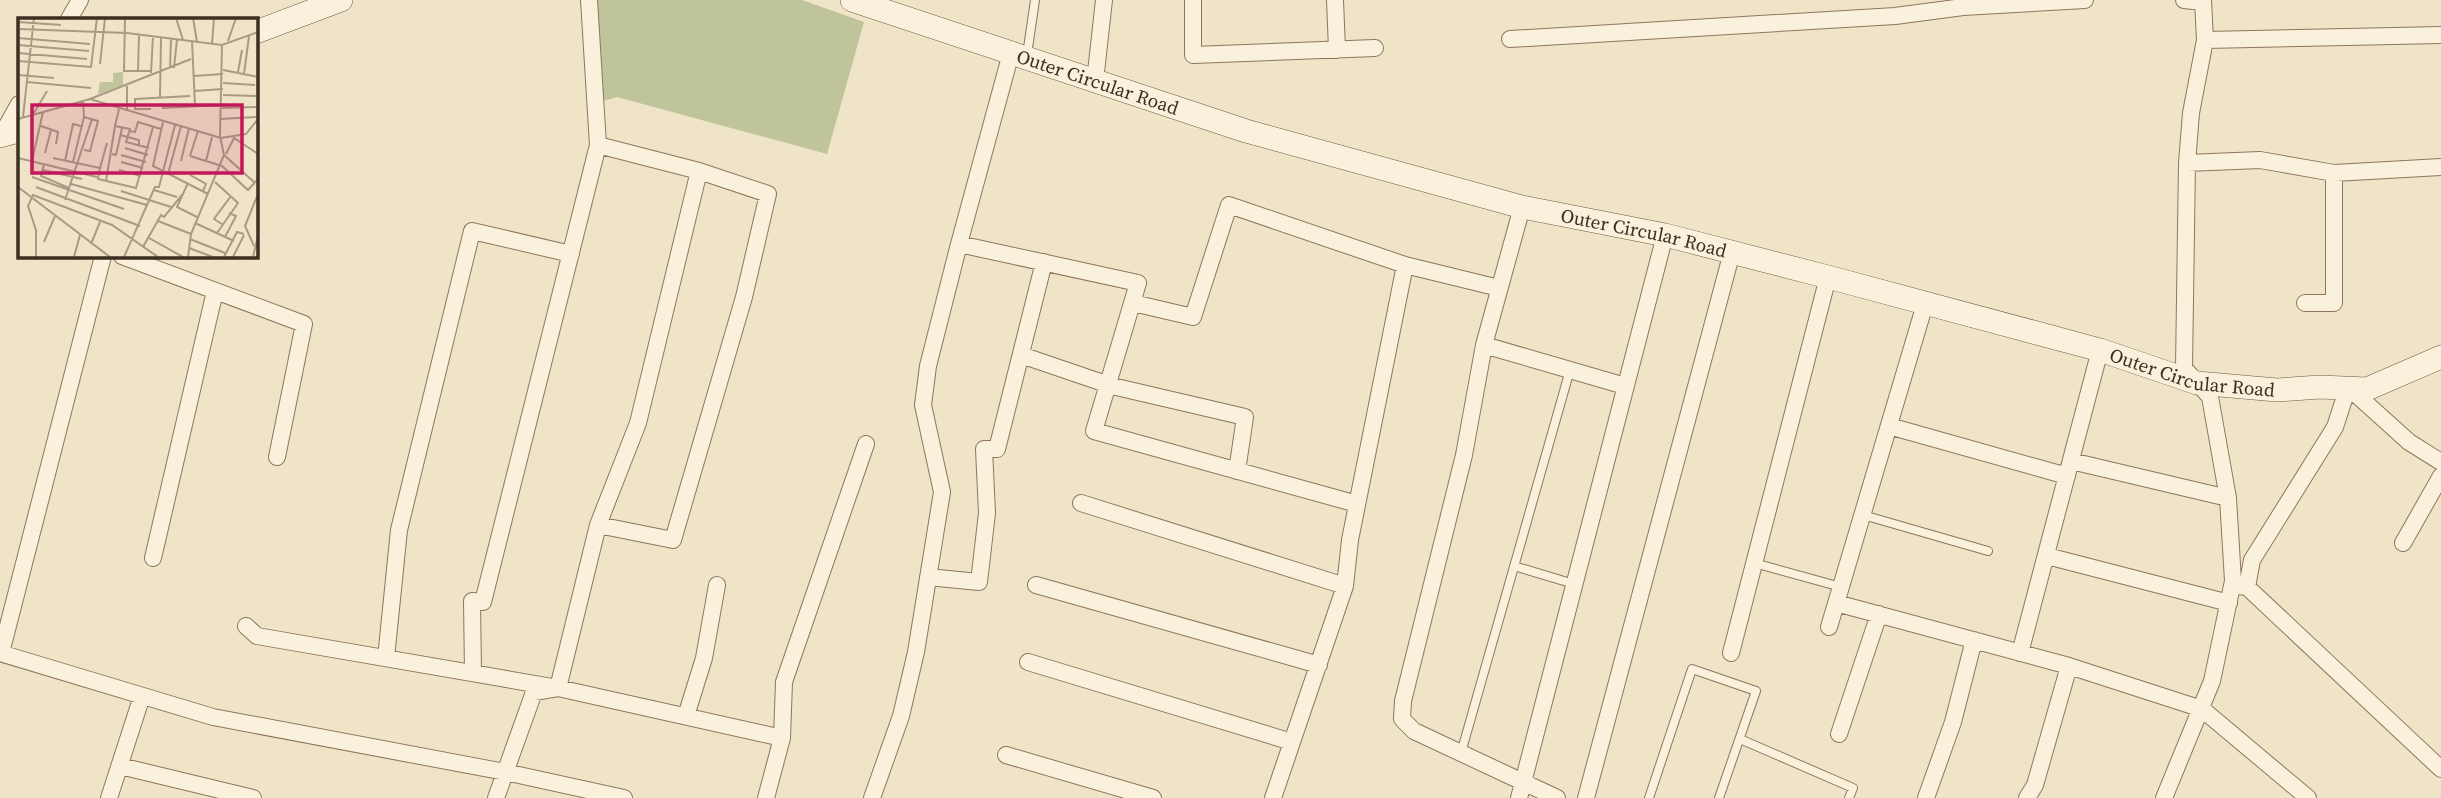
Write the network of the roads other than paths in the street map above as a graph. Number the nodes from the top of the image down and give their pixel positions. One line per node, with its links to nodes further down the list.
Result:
1 (80, 0): 13 (street)
2 (341, 0): 14 (main road)
3 (589, 0): 25 (street)
4 (852, 0): 20 (main road, Outer Circular Road)
5 (1035, 0): 20 (lane)
6 (1104, 0): 21 (street)
7 (1193, 0): 19 (street)
8 (1335, 0): 19 (street)
9 (2085, 0): 12 (street)
10 (2184, 0): 11 (street)
11 (2203, 1): 17 (street)
12 (1894, 8): 16 (street)
13 (70, 18)
14 (257, 32)
15 (2441, 35): 17 (street)
16 (1510, 40)
17 (2205, 40): 26 (street)
18 (1375, 48): 19 (street)
19 (1337, 50)
20 (1019, 56): 21 (main road, Outer Circular Road); 32 (street)
21 (1095, 81): 30 (main road, Outer Circular Road)
22 (18, 106): 24 (street)
23 (18, 131): 24 (main road)
24 (0, 136)
25 (598, 145): 28 (street); 34 (street)
26 (2187, 163): 29 (street); 51 (street)
27 (2441, 167): 29 (street)
28 (699, 171): 66 (street); 66 (street)
29 (2334, 173): 44 (street)
30 (1522, 207): 31 (main road, Outer Circular Road); 41 (street)
31 (1665, 235): 33 (main road, Outer Circular Road); 53 (street)
32 (959, 244): 37 (street); 73 (street)
33 (1732, 252): 40 (main road, Outer Circular Road); 116 (street)
34 (570, 254): 88 (street); 92 (street)
35 (103, 257): 85 (street)
36 (128, 257): 38 (street)
37 (1044, 262): 43 (street); 48 (street)
38 (162, 263): 42 (street)
39 (1405, 265): 41 (street); 43 (street); 64 (street)
40 (1828, 277): 45 (main road, Outer Circular Road); 71 (street)
41 (1499, 288): 46 (street)
42 (215, 291): 57 (street); 70 (street)
43 (1133, 303): 52 (street)
44 (2305, 303)
45 (1926, 304): 47 (main road, Outer Circular Road); 55 (street)
46 (1484, 345): 50 (street); 101 (street)
47 (2100, 349): 51 (main road, Outer Circular Road); 59 (street)
48 (1021, 355): 52 (street); 73 (street)
49 (2441, 357): 54 (main road, Outer Circular Road)
50 (1570, 370): 53 (street); 72 (lane)
51 (2197, 383): 54 (main road, Outer Circular Road); 62 (street)
52 (1108, 384): 60 (street); 60 (street)
53 (1625, 386): 74 (street)
54 (2348, 387): 58 (street); 78 (street)
55 (1889, 426): 59 (street); 65 (street)
56 (866, 443): 98 (street)
57 (277, 457)
58 (2441, 462)
59 (2069, 469): 62 (street); 69 (street)
60 (1237, 471): 64 (street)
61 (2441, 477): 67 (street)
62 (2228, 498): 78 (street)
63 (1081, 503): 77 (street)
64 (1357, 504): 77 (street)
65 (1862, 515): 68 (lane); 79 (street)
66 (598, 524): 93 (street)
67 (2403, 543)
68 (1987, 551)
69 (2047, 556): 80 (street); 87 (street)
70 (153, 558)
71 (1754, 564): 79 (lane); 86 (street)
72 (1514, 566): 74 (lane); 101 (lane)
73 (928, 577): 112 (street)
74 (1574, 584): 106 (street)
75 (717, 585): 96 (street)
76 (1036, 585): 90 (street)
77 (1345, 586): 90 (street)
78 (2240, 586): 80 (street); 104 (street)
79 (1838, 595): 81 (street); 83 (street)
80 (2228, 603): 95 (street)
81 (1879, 614): 84 (street); 97 (street)
82 (246, 626): 88 (street)
83 (1829, 627)
84 (1974, 640): 87 (street); 120 (street)
85 (0, 653): 94 (street)
86 (1731, 653)
87 (2021, 653): 91 (street)
88 (386, 658): 92 (street)
89 (1028, 662): 100 (street)
90 (1319, 665): 100 (street)
91 (2069, 666): 95 (street); 121 (street)
92 (473, 673): 93 (street)
93 (558, 688): 96 (street); 105 (street)
94 (142, 696): 103 (street); 105 (street)
95 (2202, 709): 122 (street); 123 (street)
96 (686, 716): 98 (street)
97 (1839, 734)
98 (782, 738): 111 (street)
99 (1740, 739): 117 (lane); 118 (lane); 119 (lane)
100 (1292, 743): 114 (street)
101 (1461, 753): 106 (street)
102 (1006, 755): 113 (street)
103 (120, 766): 107 (street); 108 (street)
104 (2441, 769)
105 (505, 772): 109 (street); 110 (street)
106 (1522, 790): 115 (street)
107 (109, 798)
108 (253, 798)
109 (496, 798)
110 (624, 798)
111 (766, 798)
112 (872, 798)
113 (1153, 798)
114 (1273, 798)
115 (1557, 798)
116 (1586, 798)
117 (1649, 798)
118 (1719, 798)
119 (1849, 798)
120 (1926, 798)
121 (2028, 798)
122 (2164, 798)
123 (2308, 798)

